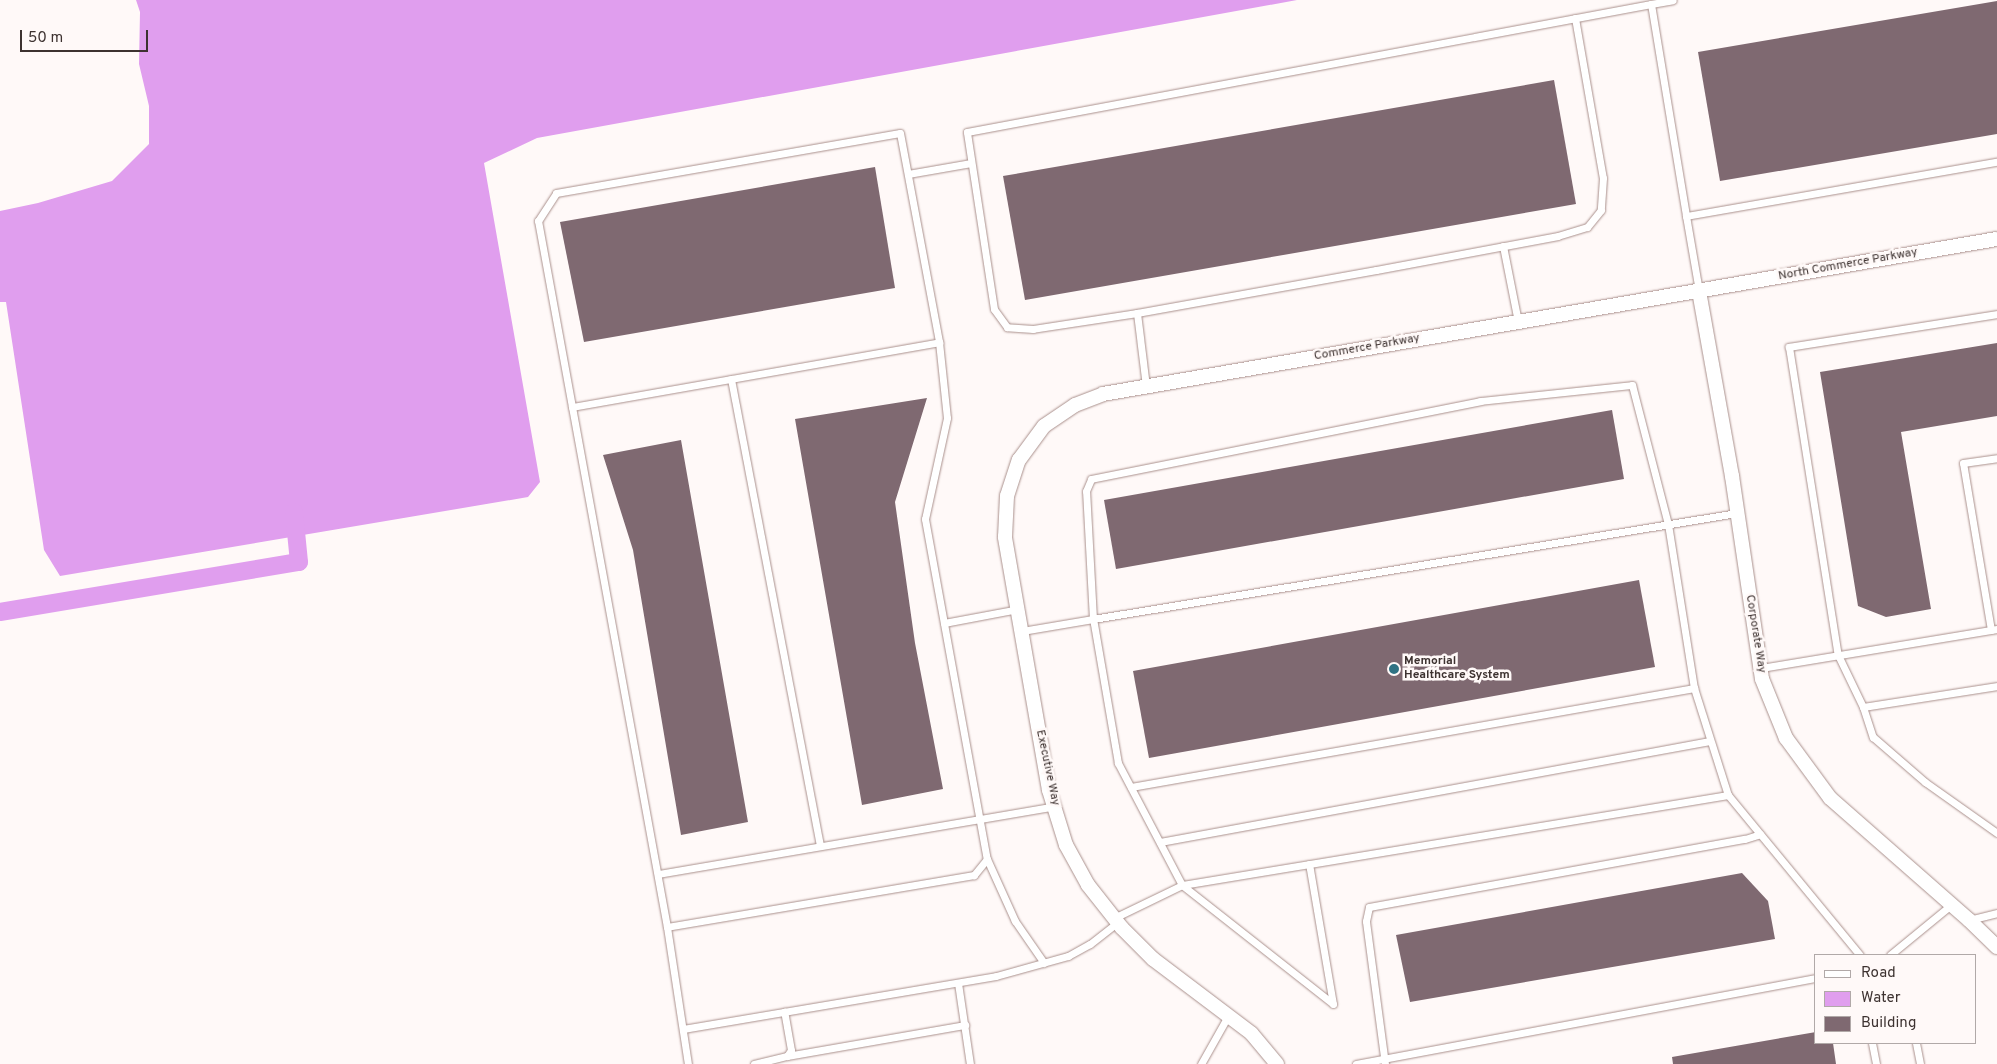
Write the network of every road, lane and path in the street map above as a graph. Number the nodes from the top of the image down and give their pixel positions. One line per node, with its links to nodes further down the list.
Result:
1 (1672, 0): 2 (lane)
2 (1651, 4): 3 (lane); 7 (lane)
3 (1575, 18): 5 (lane); 9 (lane)
4 (1997, 162): 7 (lane)
5 (971, 163): 6 (lane); 11 (lane)
6 (908, 174): 14 (lane); 17 (lane)
7 (1686, 216): 10 (lane)
8 (1997, 239): 10 (street, North Commerce Parkway)
9 (1503, 246): 11 (lane); 13 (lane)
10 (1699, 291): 13 (street, Commerce Parkway); 20 (street, Corporate Way)
11 (1137, 313): 16 (lane)
12 (1997, 314): 27 (lane)
13 (1518, 322): 16 (street, Commerce Parkway)
14 (939, 342): 15 (lane); 24 (lane)
15 (731, 379): 17 (lane); 41 (lane)
16 (1146, 386): 18 (street, Commerce Parkway)
17 (572, 407): 44 (lane)
18 (1044, 426): 22 (street, Executive Way)
19 (1997, 458): 25 (lane)
20 (1737, 513): 21 (lane); 28 (street, Corporate Way)
21 (1668, 524): 23 (lane); 23 (lane); 30 (lane)
22 (1018, 609): 24 (lane); 26 (street, Executive Way)
23 (1093, 619): 26 (lane); 34 (lane)
24 (944, 623): 37 (lane)
25 (1994, 629): 27 (lane)
26 (1022, 631): 36 (street, Executive Way)
27 (1838, 655): 28 (lane); 32 (lane)
28 (1761, 668): 46 (street, Corporate Way)
29 (1997, 686): 31 (lane); 32 (lane)
30 (1694, 688): 33 (lane); 34 (lane)
31 (1997, 690)
32 (1863, 707): 38 (lane)
33 (1710, 741): 35 (lane); 40 (lane)
34 (1130, 787): 40 (lane)
35 (1728, 795): 39 (lane); 43 (lane)
36 (1054, 806): 37 (lane); 48 (street, Executive Way)
37 (980, 819): 41 (lane); 42 (lane)
38 (1997, 832)
39 (1760, 834): 52 (lane); 64 (lane)
40 (1160, 842): 45 (lane)
41 (820, 846): 44 (lane)
42 (987, 859): 50 (lane); 54 (lane)
43 (1309, 864): 45 (lane); 45 (lane)
44 (658, 874): 50 (lane)
45 (1182, 885): 48 (lane)
46 (1952, 904): 49 (street, Corporate Way); 53 (lane)
47 (1997, 912): 49 (lane)
48 (1116, 920): 54 (lane); 58 (street, Executive Way)
49 (1969, 920): 51 (street, Corporate Way)
50 (667, 927): 60 (lane)
51 (1997, 947)
52 (1859, 954)
53 (1894, 954)
54 (1044, 963): 56 (lane)
55 (1814, 978): 64 (lane)
56 (958, 983): 57 (lane); 59 (lane)
57 (784, 1012): 60 (lane); 63 (lane)
58 (1228, 1016): 68 (lane); 69 (street, Executive Way)
59 (965, 1025): 63 (lane); 67 (lane)
60 (683, 1029): 65 (lane)
61 (1872, 1044): 71 (lane)
62 (1916, 1044): 72 (lane)
63 (788, 1056): 66 (lane)
64 (1384, 1061): 70 (lane)
65 (688, 1064)
66 (754, 1064)
67 (970, 1064)
68 (1201, 1064)
69 (1277, 1064)
70 (1356, 1064)
71 (1876, 1064)
72 (1920, 1064)

